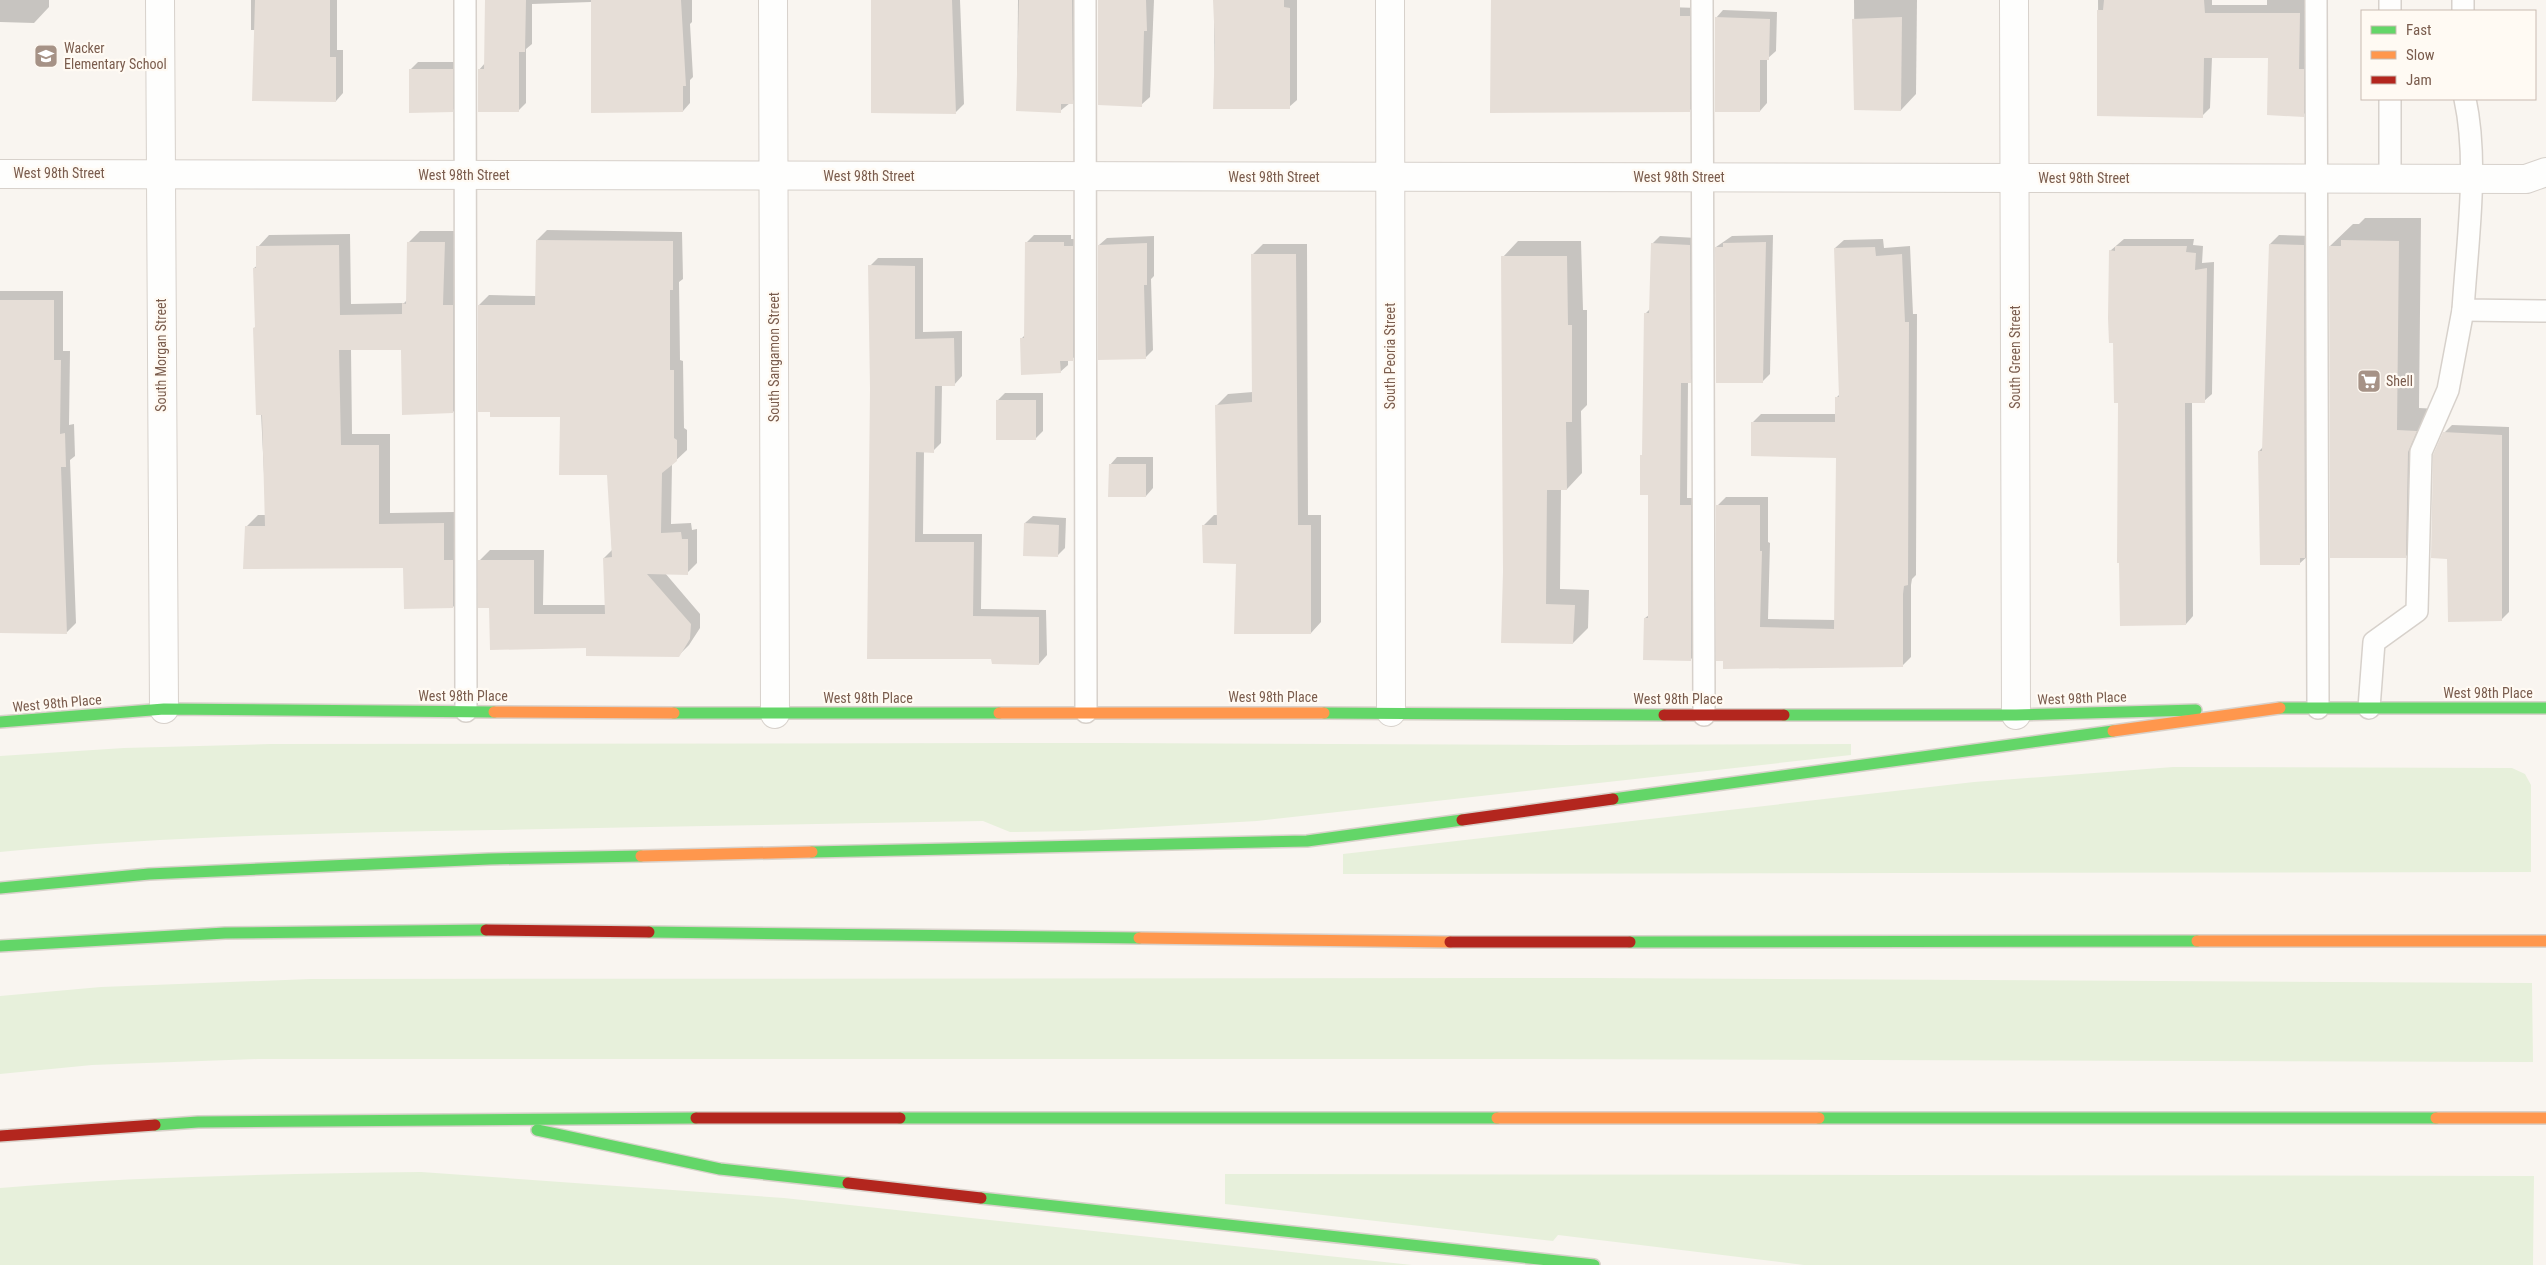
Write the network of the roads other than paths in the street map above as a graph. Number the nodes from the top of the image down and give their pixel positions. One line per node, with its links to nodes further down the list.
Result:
1 (160, 0): 13 (street, South Morgan Street)
2 (465, 0): 14 (lane)
3 (773, 0): 15 (street, South Sangamon Street)
4 (1085, 0): 16 (lane)
5 (1390, 0): 17 (street, South Peoria Street)
6 (1702, 0): 18 (lane)
7 (2014, 0): 19 (street, South Green Street)
8 (2316, 0): 20 (lane)
9 (2390, 100): 21 (lane)
10 (2466, 100): 22 (lane)
11 (2546, 172): 22 (street, West 98th Street)
12 (0, 174): 13 (street, West 98th Street)
13 (160, 174): 14 (street, West 98th Street); 29 (street, South Morgan Street)
14 (465, 176): 15 (street, West 98th Street); 30 (lane)
15 (773, 176): 16 (street, West 98th Street); 33 (street, South Sangamon Street)
16 (1086, 176): 17 (street, West 98th Street); 31 (lane)
17 (1390, 177): 18 (street, West 98th Street); 32 (street, South Peoria Street)
18 (1703, 178): 19 (street, West 98th Street); 34 (lane)
19 (2014, 178): 20 (street, West 98th Street); 35 (street, South Green Street)
20 (2316, 179): 21 (street, West 98th Street); 26 (lane)
21 (2390, 179): 22 (street, West 98th Street)
22 (2471, 179): 23 (lane)
23 (2463, 310): 24 (lane); 27 (lane)
24 (2546, 311)
25 (2280, 708): 26 (main road, West 98th Place); 35 (main road, West 98th Place); 37 (main road)
26 (2318, 708): 27 (main road, West 98th Place)
27 (2369, 708): 28 (main road, West 98th Place)
28 (2546, 708)
29 (164, 709): 30 (main road, West 98th Place); 36 (main road, West 98th Place)
30 (466, 711): 33 (main road, West 98th Place)
31 (1086, 712): 32 (main road, West 98th Place); 33 (main road, West 98th Place)
32 (1391, 712): 34 (main road, West 98th Place)
33 (775, 714)
34 (1704, 714): 35 (main road, West 98th Place)
35 (2016, 714)
36 (0, 722)
37 (0, 888)
38 (2546, 941): 39 (main road)
39 (0, 946)
40 (484, 1118): 41 (main road); 42 (main road); 43 (main road)
41 (2546, 1118)
42 (0, 1136)
43 (1594, 1265)

